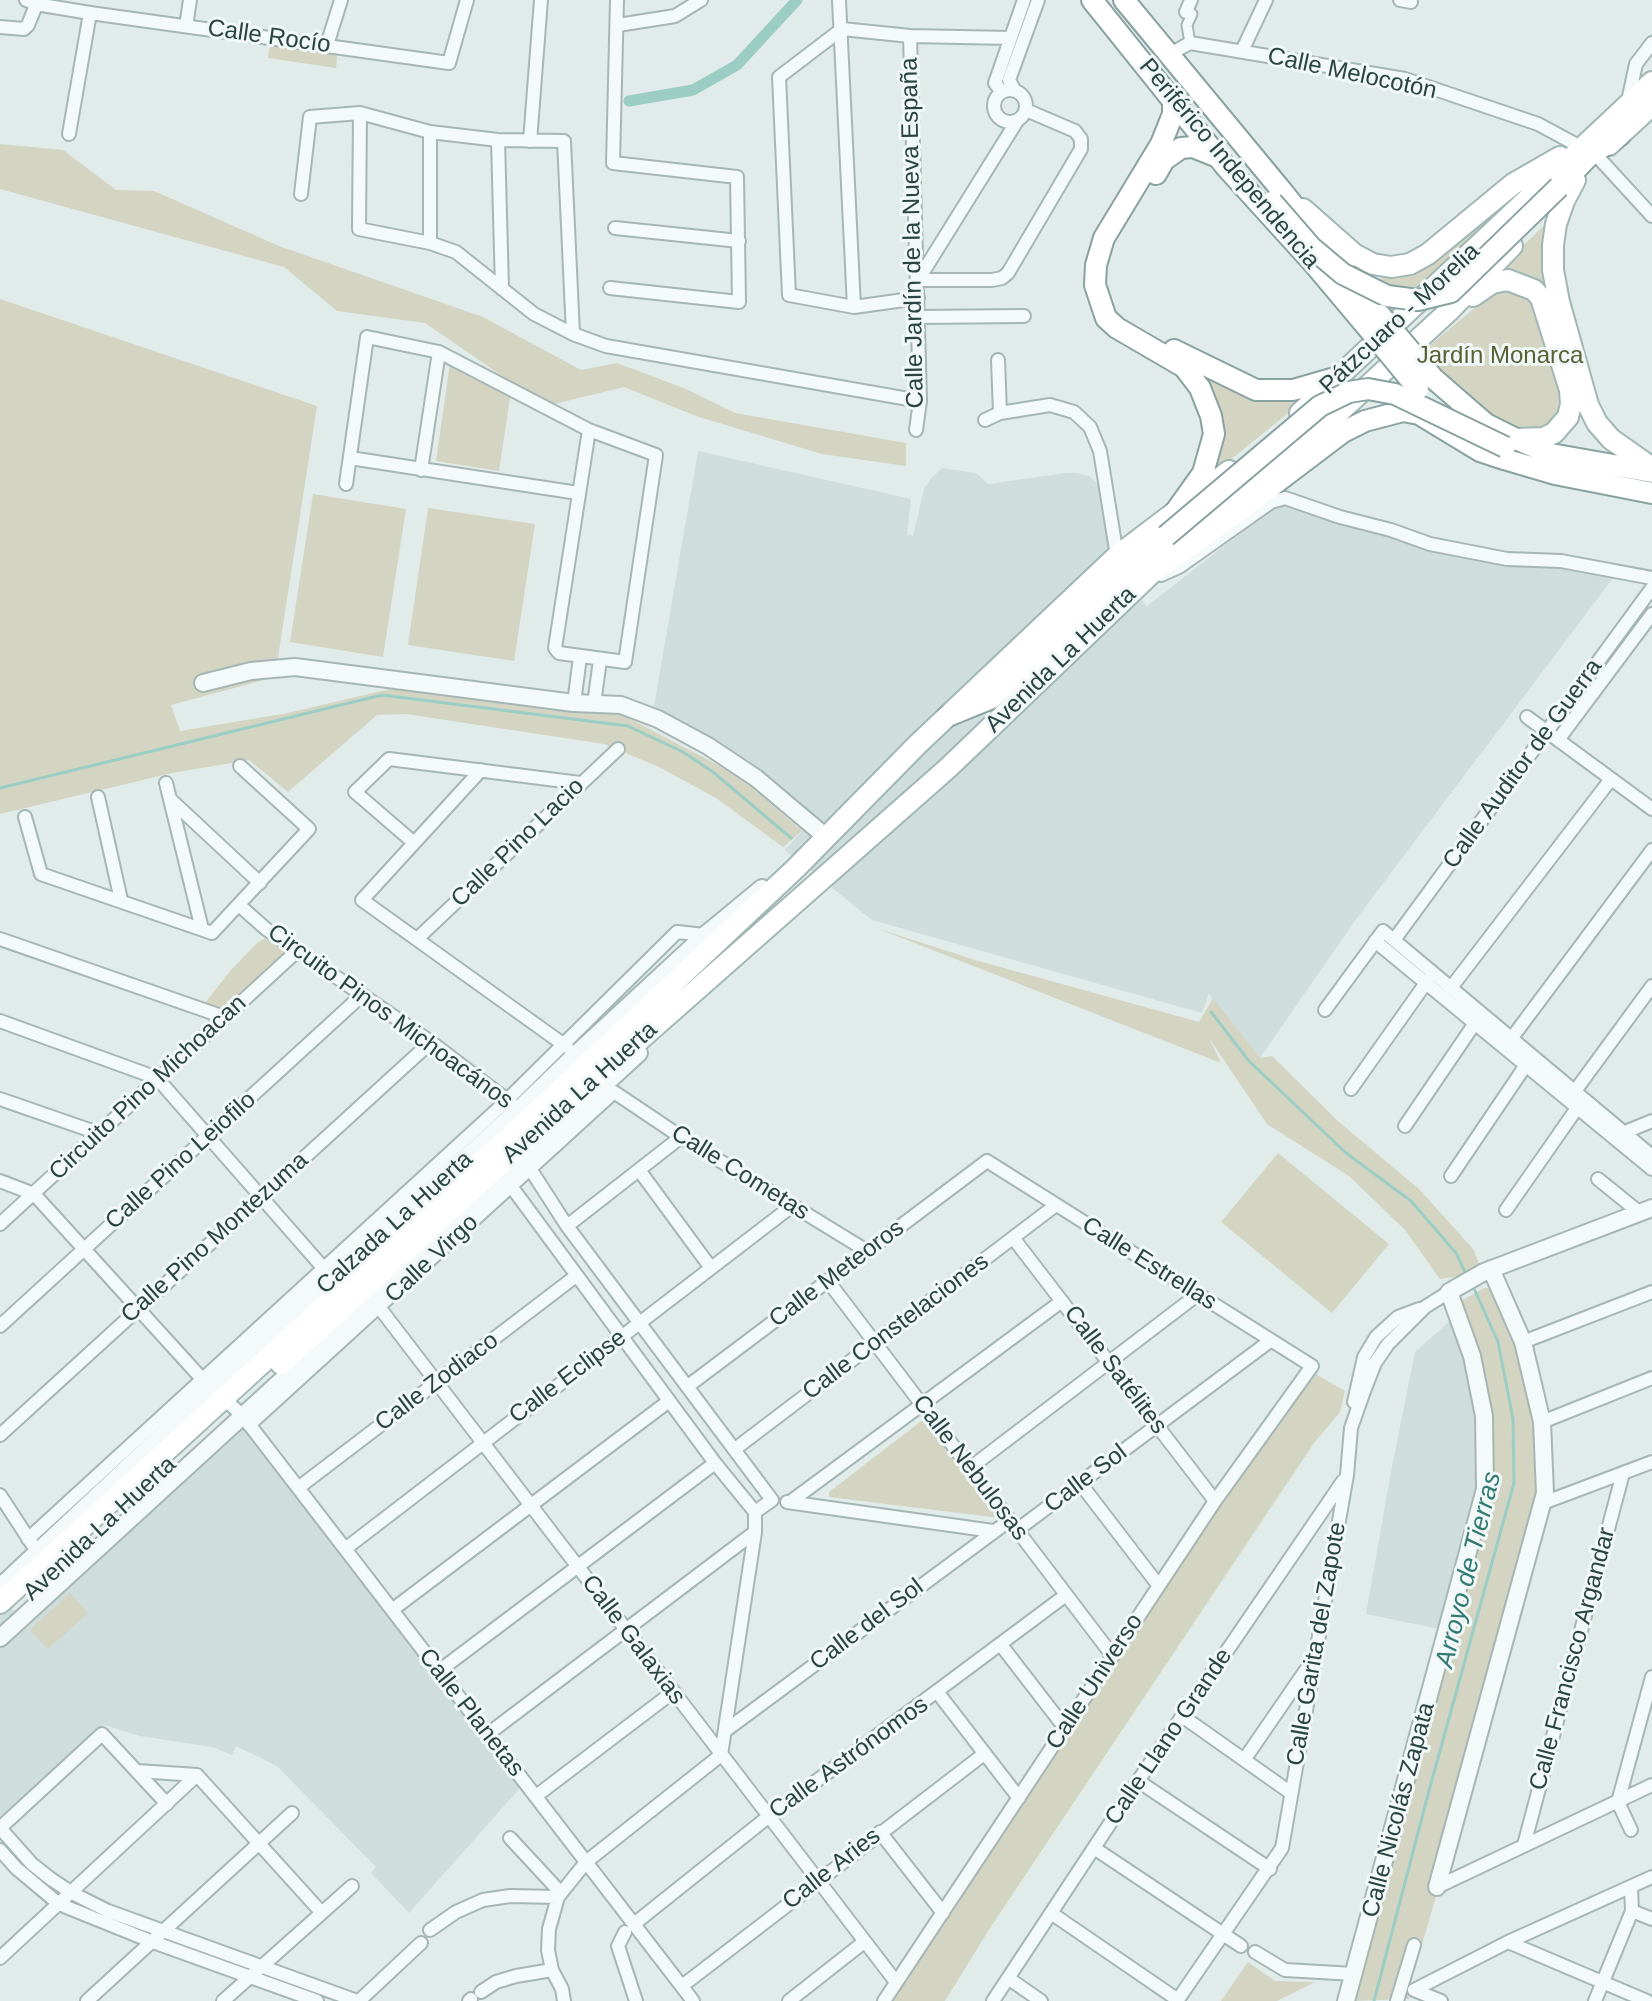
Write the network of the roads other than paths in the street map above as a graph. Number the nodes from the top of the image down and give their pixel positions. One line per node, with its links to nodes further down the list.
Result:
1 (190, 0): 19 (street)
2 (341, 0): 26 (street)
3 (467, 0): 26 (street, Calle Rocío)
4 (541, 0): 42 (street)
5 (617, 0): 18 (street)
6 (701, 0): 18 (street)
7 (839, 0): 21 (street)
8 (1024, 0): 17 (street)
9 (1038, 0): 17 (street)
10 (1092, 0): 16 (main road, Periférico Independencia)
11 (1125, 0): 16 (street); 28 (main road, Periférico Independencia)
12 (1266, 0): 27 (street)
13 (34, 1): 15 (street, Calle Rocío); 20 (street)
14 (1188, 6): 24 (street)
15 (90, 13): 19 (street, Calle Rocío); 40 (street)
16 (1109, 21): 31 (main road, Periférico Independencia); 48 (main road)
17 (1022, 24): 23 (street); 30 (street)
18 (618, 25): 51 (street)
19 (186, 26): 26 (street, Calle Rocío)
20 (0, 27)
21 (842, 29): 22 (street); 57 (street); 57 (street)
22 (910, 36): 23 (street); 53 (street, Calle Jardín de la Nueva España)
23 (1011, 38): 30 (street)
24 (1190, 43): 27 (street, Calle Melocotón); 28 (street)
25 (1652, 43): 33 (street)
26 (327, 45)
27 (1242, 51): 43 (street, Calle Melocotón)
28 (1168, 55): 48 (main road, Periférico Independencia)
29 (1652, 82): 33 (main road, Pátzcuaro - Morelia)
30 (1008, 91): 34 (street); 37 (street)
31 (1173, 102): 45 (main road, Periférico Independencia); 79 (main road)
32 (1652, 105): 38 (main road)
33 (1627, 106): 38 (main road, Pátzcuaro - Morelia)
34 (1026, 110): 37 (street); 53 (street)
35 (360, 113): 39 (street); 47 (street); 52 (street)
36 (1652, 116): 44 (street)
37 (1017, 121): 53 (street)
38 (1612, 131): 43 (main road); 44 (main road); 46 (main road); 65 (main road, Pátzcuaro - Morelia)
39 (430, 132): 41 (street); 52 (street)
40 (69, 134)
41 (498, 140): 42 (street); 55 (street)
42 (530, 141): 62 (street)
43 (1577, 145): 48 (main road)
44 (1597, 156): 46 (main road); 49 (street)
45 (1218, 157): 61 (main road, Periférico Independencia); 65 (main road)
46 (1567, 184): 48 (main road, bridge); 58 (main road); 74 (main road)
47 (301, 194)
48 (1277, 196): 61 (main road, Periférico Independencia)
49 (1652, 216)
50 (615, 228): 51 (street)
51 (739, 241): 54 (street)
52 (430, 243): 55 (street)
53 (918, 280): 56 (street, Calle Jardín de la Nueva España)
54 (610, 288)
55 (502, 289): 62 (street)
56 (918, 298): 57 (street); 60 (street, Calle Jardín de la Nueva España)
57 (854, 307)
58 (1449, 311): 71 (main road); 82 (main road)
59 (1024, 316): 60 (street)
60 (918, 317): 66 (street, Calle Jardín de la Nueva España)
61 (1374, 321): 71 (main road, bridge)
62 (573, 334): 66 (street)
63 (439, 352): 69 (street); 72 (street); 73 (street)
64 (998, 360): 67 (street)
65 (1338, 377): 79 (main road, Pátzcuaro - Morelia)
66 (920, 401): 70 (street, Calle Jardín de la Nueva España)
67 (1000, 413): 68 (street); 81 (street)
68 (985, 420)
69 (589, 430): 77 (street); 88 (street)
70 (916, 430)
71 (1508, 448): 74 (main road); 75 (main road); 78 (main road); 82 (main road); 92 (main road, bridge)
72 (350, 458): 73 (street); 76 (street)
73 (421, 470): 77 (street)
74 (1652, 470)
75 (1652, 483)
76 (346, 484)
77 (578, 493): 87 (street)
78 (1652, 493)
79 (1173, 515): 80 (main road, Pátzcuaro - Morelia)
80 (1136, 542): 81 (main road, Avenida La Huerta)
81 (1117, 556): 92 (main road, Avenida La Huerta)
82 (1160, 567): 84 (main road, Avenida La Huerta)
83 (1652, 578): 84 (street)
84 (1142, 584): 113 (main road, Avenida La Huerta)
85 (1652, 588): 94 (street, Calle Auditor de Guerra)
86 (1652, 614): 95 (street, Calle Auditor de Guerra)
87 (580, 657): 88 (street); 90 (street)
88 (600, 660): 91 (street)
89 (203, 683): 90 (street)
90 (574, 703): 91 (street)
91 (594, 704): 106 (street)
92 (948, 716): 106 (main road, Avenida La Huerta)
93 (1527, 717): 94 (street)
94 (1545, 731): 95 (street); 117 (street, Calle Auditor de Guerra)
95 (1558, 740): 99 (street)
96 (618, 749): 101 (street, Calle Pino Lacio)
97 (240, 766): 110 (street)
98 (481, 770): 101 (street); 107 (street); 107 (street)
99 (1611, 779): 104 (street); 121 (street)
100 (166, 783): 103 (street)
101 (580, 783): 115 (street, Calle Pino Lacio)
102 (98, 797): 111 (street)
103 (171, 800): 110 (street); 114 (street)
104 (1652, 809)
105 (25, 817): 111 (street)
106 (826, 837): 109 (main road, Avenida La Huerta)
107 (413, 842): 115 (street)
108 (1652, 850): 128 (street)
109 (796, 868): 130 (street, Calzada La Huerta); 136 (main road, Avenida La Huerta)
110 (260, 883): 112 (street)
111 (121, 900): 114 (street)
112 (239, 905): 114 (street); 119 (street, Circuito Pinos Michoacános)
113 (778, 916): 136 (main road, Avenida La Huerta); 143 (street)
114 (202, 929)
115 (418, 938): 130 (street)
116 (0, 939): 125 (street)
117 (1394, 940): 118 (street); 120 (street)
118 (1375, 941): 120 (street); 124 (street)
119 (297, 951): 123 (street, Circuito Pinos Michoacános); 125 (street, Circuito Pino Michoacan)
120 (1429, 979): 121 (street); 126 (street); 133 (street)
121 (1450, 989): 126 (street)
122 (1650, 994): 135 (street)
123 (361, 996): 129 (street, Circuito Pinos Michoacános); 141 (street, Calle Pino Leiofilo)
124 (1325, 1010)
125 (224, 1017): 132 (street, Circuito Pino Michoacan)
126 (1477, 1019): 128 (street); 131 (street); 138 (street)
127 (0, 1021): 132 (street)
128 (1511, 1039): 131 (street)
129 (431, 1042): 136 (street, Circuito Pinos Michoacános); 152 (street, Calle Pino Montezuma)
130 (569, 1050): 136 (street, Calzada La Huerta)
131 (1528, 1061): 135 (street); 148 (street)
132 (157, 1078): 140 (street, Circuito Pino Michoacan); 141 (street)
133 (1351, 1089)
134 (0, 1099): 140 (street)
135 (1579, 1100): 139 (street); 146 (street); 155 (street)
136 (525, 1113): 143 (main road, Avenida La Huerta); 165 (street, Calzada La Huerta)
137 (1652, 1121): 139 (street)
138 (1405, 1126)
139 (1625, 1132): 144 (street)
140 (98, 1133): 151 (street, Circuito Pino Michoacan)
141 (209, 1135): 152 (street); 160 (street, Calle Pino Leiofilo)
142 (681, 1137): 143 (street, Calle Cometas); 147 (street); 154 (street, Calle Cometas)
143 (510, 1154): 158 (street); 164 (street); 165 (main road, Avenida La Huerta); 170 (main road, Avenida La Huerta)
144 (1652, 1156)
145 (987, 1161): 153 (street, Calle Estrellas); 161 (street, Calle Meteoros)
146 (1652, 1169)
147 (639, 1170): 158 (street); 162 (street)
148 (1451, 1176)
149 (1598, 1179): 156 (street)
150 (0, 1181): 151 (street)
151 (34, 1194): 157 (street, Circuito Pino Michoacan); 160 (street, Calle Planetas)
152 (262, 1195): 165 (street); 172 (street, Calle Pino Montezuma)
153 (1056, 1205): 159 (street, Calle Constelaciones); 169 (street, Calle Estrellas)
154 (792, 1206): 161 (street, Calle Cometas); 162 (street, Calle Eclipse)
155 (1506, 1210)
156 (1646, 1210): 163 (street)
157 (0, 1224)
158 (567, 1226): 173 (street)
159 (1014, 1239): 171 (street, Calle Satélites); 177 (street, Calle Constelaciones)
160 (85, 1248): 172 (street, Calle Planetas); 174 (street, Calle Pino Leiofilo)
161 (867, 1251): 166 (street, Calle Meteoros)
162 (711, 1268): 173 (street, Calle Eclipse)
163 (1487, 1271): 167 (street); 178 (street)
164 (576, 1276): 175 (street); 182 (street, Calle Zodiaco)
165 (333, 1278): 185 (main road, Avenida La Huerta); 185 (street, Calzada La Huerta)
166 (828, 1281): 177 (street, Calle Nebulosas); 183 (street, Calle Meteoros)
167 (1452, 1290): 196 (street, Calle Garita del Zapote); 282 (street, Calle Nicolás Zapata)
168 (1652, 1292): 178 (street)
169 (1197, 1295): 176 (street, Calle Estrellas); 179 (street)
170 (372, 1297): 182 (street, Calle Galaxias); 185 (main road, Avenida La Huerta)
171 (1062, 1301): 179 (street, Calle Satélites); 186 (street)
172 (139, 1308): 185 (street, Calle Planetas); 189 (street, Calle Pino Montezuma)
173 (640, 1323): 175 (street, Calle Eclipse); 183 (street)
174 (0, 1326)
175 (621, 1337): 184 (street); 190 (street, Calle Eclipse)
176 (1270, 1341): 180 (street, Calle Estrellas); 188 (street, Calle Sol)
177 (874, 1342): 186 (street, Calle Nebulosas); 191 (street, Calle Constelaciones)
178 (1523, 1342): 187 (street)
179 (1109, 1364): 188 (street, Calle Satélites); 194 (street)
180 (1312, 1366): 201 (street, Calle Universo)
181 (1652, 1378): 187 (street)
182 (437, 1383): 190 (street, Calle Galaxias); 198 (street, Calle Zodiaco)
183 (688, 1386): 191 (street)
184 (669, 1401): 193 (street); 204 (street)
185 (227, 1402): 198 (street, Calle Planetas); 210 (main road, Avenida La Huerta); 210 (street, Calzada La Huerta); 217 (main road, Avenida La Huerta); 219 (street, Calzada La Huerta)
186 (923, 1406): 194 (street, Calle Nebulosas); 202 (street)
187 (1542, 1422): 203 (street)
188 (1156, 1426): 197 (street, Calle Sol); 201 (street, Calle Satélites)
189 (0, 1435)
190 (483, 1443): 204 (street, Calle Galaxias); 209 (street, Calle Eclipse)
191 (735, 1449): 200 (street)
192 (1652, 1462): 195 (street)
193 (715, 1463): 205 (street); 211 (street)
194 (970, 1468): 206 (street, Calle Nebulosas)
195 (1623, 1473): 203 (street); 250 (street, Calle Francisco Argandar)
196 (1347, 1475): 222 (street, Calle Garita del Zapote); 227 (street, Calle Llano Grande)
197 (1080, 1483): 206 (street, Calle Sol); 212 (street)
198 (298, 1488): 209 (street, Calle Planetas)
199 (0, 1495): 210 (street)
200 (772, 1500): 202 (street); 205 (street)
201 (1215, 1501): 212 (street, Calle Universo)
202 (790, 1502): 207 (street)
203 (1543, 1503): 258 (street)
204 (530, 1506): 211 (street, Calle Galaxias); 216 (street)
205 (755, 1512): 208 (street)
206 (1013, 1525): 207 (street, Calle del Sol); 214 (street, Calle Nebulosas)
207 (993, 1531): 229 (street, Calle del Sol)
208 (755, 1532): 218 (street); 229 (street)
209 (345, 1549): 216 (street, Calle Planetas)
210 (37, 1551): 213 (street, Calzada La Huerta); 215 (main road, Avenida La Huerta)
211 (577, 1567): 218 (street, Calle Galaxias); 223 (street)
212 (1159, 1586): 221 (street, Calle Universo)
213 (0, 1587)
214 (1066, 1595): 220 (street, Calle Astrónomos); 221 (street, Calle Nebulosas)
215 (0, 1603)
216 (392, 1610): 223 (street, Calle Planetas)
217 (0, 1620)
218 (625, 1630): 225 (street, Calle Galaxias); 230 (street)
219 (0, 1638)
220 (1001, 1645): 226 (street, Calle Astrónomos); 228 (street)
221 (1112, 1655): 228 (street, Calle Universo)
222 (1313, 1659): 233 (street); 238 (street, Calle Garita del Zapote)
223 (439, 1671): 230 (street, Calle Planetas)
224 (1652, 1677): 241 (street)
225 (673, 1692): 232 (street, Calle Galaxias); 239 (street)
226 (938, 1693): 231 (street); 244 (street, Calle Astrónomos)
227 (1182, 1716): 233 (street); 236 (street, Calle Llano Grande)
228 (1065, 1728): 240 (street, Calle Universo)
229 (725, 1731): 232 (street)
230 (488, 1734): 239 (street, Calle Planetas)
231 (984, 1754): 240 (street); 247 (street, Calle Aries)
232 (721, 1755): 244 (street, Calle Galaxias); 253 (street)
233 (1244, 1760): 238 (street)
234 (137, 1771): 235 (street); 242 (street); 245 (street)
235 (197, 1775): 242 (street); 249 (street)
236 (1138, 1781): 251 (street, Calle Llano Grande); 254 (street)
237 (1652, 1785): 241 (street)
238 (1291, 1793): 254 (street, Calle Garita del Zapote)
239 (536, 1796): 253 (street, Calle Planetas)
240 (1019, 1798): 265 (street, Calle Universo)
241 (1618, 1802): 246 (street); 250 (street)
242 (167, 1804): 260 (street)
243 (292, 1813): 249 (street)
244 (768, 1817): 256 (street, Calle Galaxias); 268 (street, Calle Astrónomos)
245 (0, 1828): 260 (street)
246 (1631, 1830)
247 (880, 1832): 256 (street, Calle Aries); 265 (street)
248 (510, 1838): 261 (street)
249 (259, 1844): 264 (street); 270 (street)
250 (1524, 1845): 258 (street)
251 (1094, 1848): 266 (street, Calle Llano Grande); 271 (street)
252 (0, 1850): 262 (street)
253 (586, 1862): 261 (street); 268 (street, Calle Planetas)
254 (1270, 1869): 271 (street, Calle Garita del Zapote)
255 (1652, 1877): 259 (street)
256 (817, 1881): 273 (street, Calle Galaxias); 287 (street, Calle Aries)
257 (352, 1886): 264 (street)
258 (1437, 1887)
259 (1631, 1888): 263 (street); 274 (street)
260 (72, 1893): 262 (street); 270 (street)
261 (560, 1895): 269 (street); 281 (street)
262 (59, 1904): 272 (street); 279 (street)
263 (1632, 1911): 267 (street); 286 (street)
264 (321, 1912): 280 (street)
265 (943, 1913): 285 (street, Calle Universo)
266 (1051, 1913): 284 (street, Calle Llano Grande); 289 (street)
267 (1652, 1919)
268 (629, 1928): 287 (street, Calle Planetas); 295 (street)
269 (430, 1930)
270 (164, 1931): 272 (street); 280 (street)
271 (1224, 1935): 277 (street); 289 (street, Calle Garita del Zapote)
272 (153, 1942): 283 (street); 290 (street)
273 (864, 1942): 285 (street, Calle Galaxias); 297 (street)
274 (1508, 1942): 286 (street); 303 (street)
275 (421, 1943): 293 (street)
276 (1414, 1945): 302 (street)
277 (1241, 1946)
278 (1255, 1952): 282 (street)
279 (0, 1958)
280 (262, 1965): 283 (street); 293 (street)
281 (552, 1970): 288 (street); 294 (street)
282 (1354, 1974): 301 (street, Calle Nicolás Zapata)
283 (249, 1976): 291 (street); 292 (street)
284 (1008, 1978): 299 (street, Calle Llano Grande); 300 (street)
285 (896, 1982): 298 (street, Calle Universo)
286 (1602, 1982): 304 (street); 305 (street)
287 (682, 1986): 296 (street, Calle Planetas)
288 (474, 1997)
289 (1178, 2000)
290 (87, 2001)
291 (223, 2001)
292 (317, 2001)
293 (358, 2001)
294 (564, 2001)
295 (636, 2001)
296 (693, 2001)
297 (789, 2001)
298 (884, 2001)
299 (993, 2001)
300 (1041, 2001)
301 (1346, 2001)
302 (1397, 2001)
303 (1441, 2001)
304 (1595, 2001)
305 (1647, 2001)

